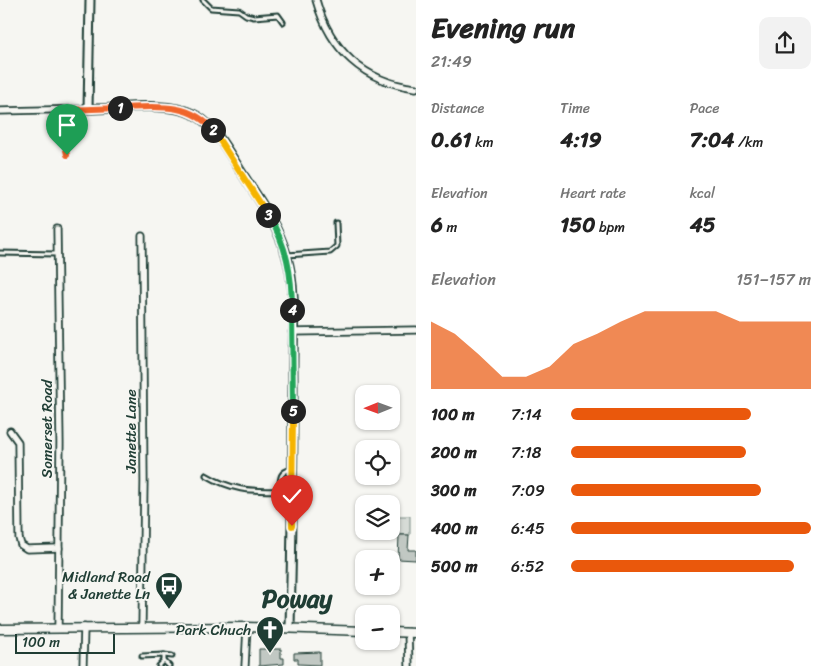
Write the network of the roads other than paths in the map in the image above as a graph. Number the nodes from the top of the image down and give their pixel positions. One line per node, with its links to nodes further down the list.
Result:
1 (90, 0): 6 (street)
2 (204, 0): 4 (lane)
3 (316, 0): 5 (street)
4 (284, 22)
5 (416, 88)
6 (88, 109): 7 (street); 15 (street)
7 (65, 110): 8 (street); 9 (lane)
8 (0, 111)
9 (67, 155)
10 (336, 223): 15 (lane)
11 (57, 229): 14 (street, Somerset Road)
12 (142, 236): 24 (street, Janette Lane)
13 (0, 253): 14 (lane)
14 (57, 254): 23 (street, Somerset Road)
15 (286, 254): 17 (street)
16 (416, 330): 17 (street)
17 (292, 332): 19 (street)
18 (10, 431): 23 (street)
19 (293, 469): 21 (lane); 22 (street)
20 (206, 475): 21 (lane)
21 (280, 491): 22 (lane)
22 (292, 491): 29 (street)
23 (59, 548): 28 (street, Somerset Road)
24 (142, 626): 25 (main road); 26 (main road)
25 (84, 627): 28 (main road); 36 (street)
26 (247, 627): 29 (main road); 39 (street)
27 (0, 628): 28 (main road)
28 (58, 628)
29 (290, 628): 30 (main road)
30 (355, 631)
31 (412, 632): 40 (street)
32 (164, 655): 33 (lane); 34 (lane); 35 (lane)
33 (142, 656)
34 (172, 656)
35 (164, 661): 37 (lane); 38 (lane)
36 (83, 666)
37 (159, 666)
38 (170, 666)
39 (245, 666)
40 (408, 666)

